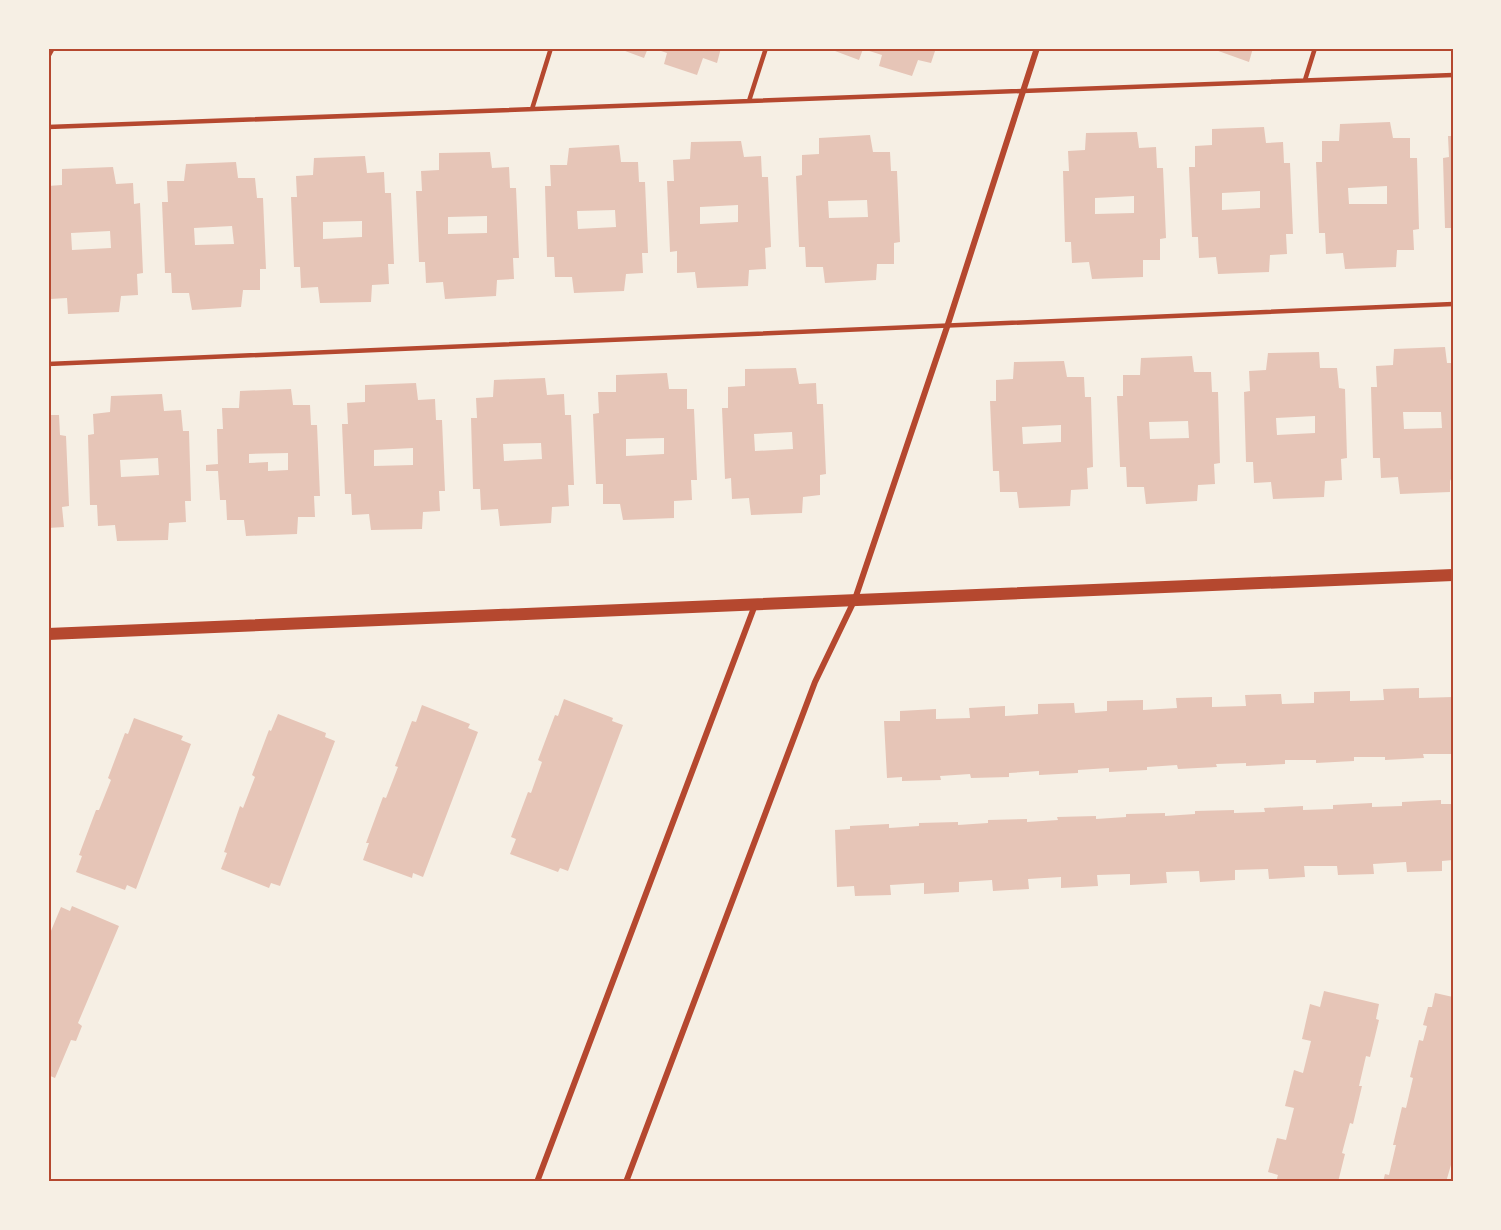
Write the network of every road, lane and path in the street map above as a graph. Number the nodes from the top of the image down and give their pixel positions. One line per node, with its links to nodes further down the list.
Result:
1 (53, 48): 6 (lane)
2 (551, 48): 11 (lane)
3 (766, 48): 10 (lane)
4 (1037, 48): 9 (street)
5 (1315, 48): 8 (lane)
6 (48, 57)
7 (1453, 75): 8 (lane)
8 (1305, 80): 9 (lane)
9 (1023, 92): 10 (lane); 14 (street)
10 (749, 101): 11 (lane)
11 (531, 109): 12 (lane)
12 (48, 127)
13 (1453, 304): 14 (lane)
14 (947, 327): 15 (lane); 17 (street)
15 (48, 364)
16 (1453, 574): 17 (main road)
17 (855, 599): 18 (main road); 21 (street)
18 (755, 604): 19 (main road); 20 (street)
19 (48, 634)
20 (537, 1182)
21 (626, 1182)

